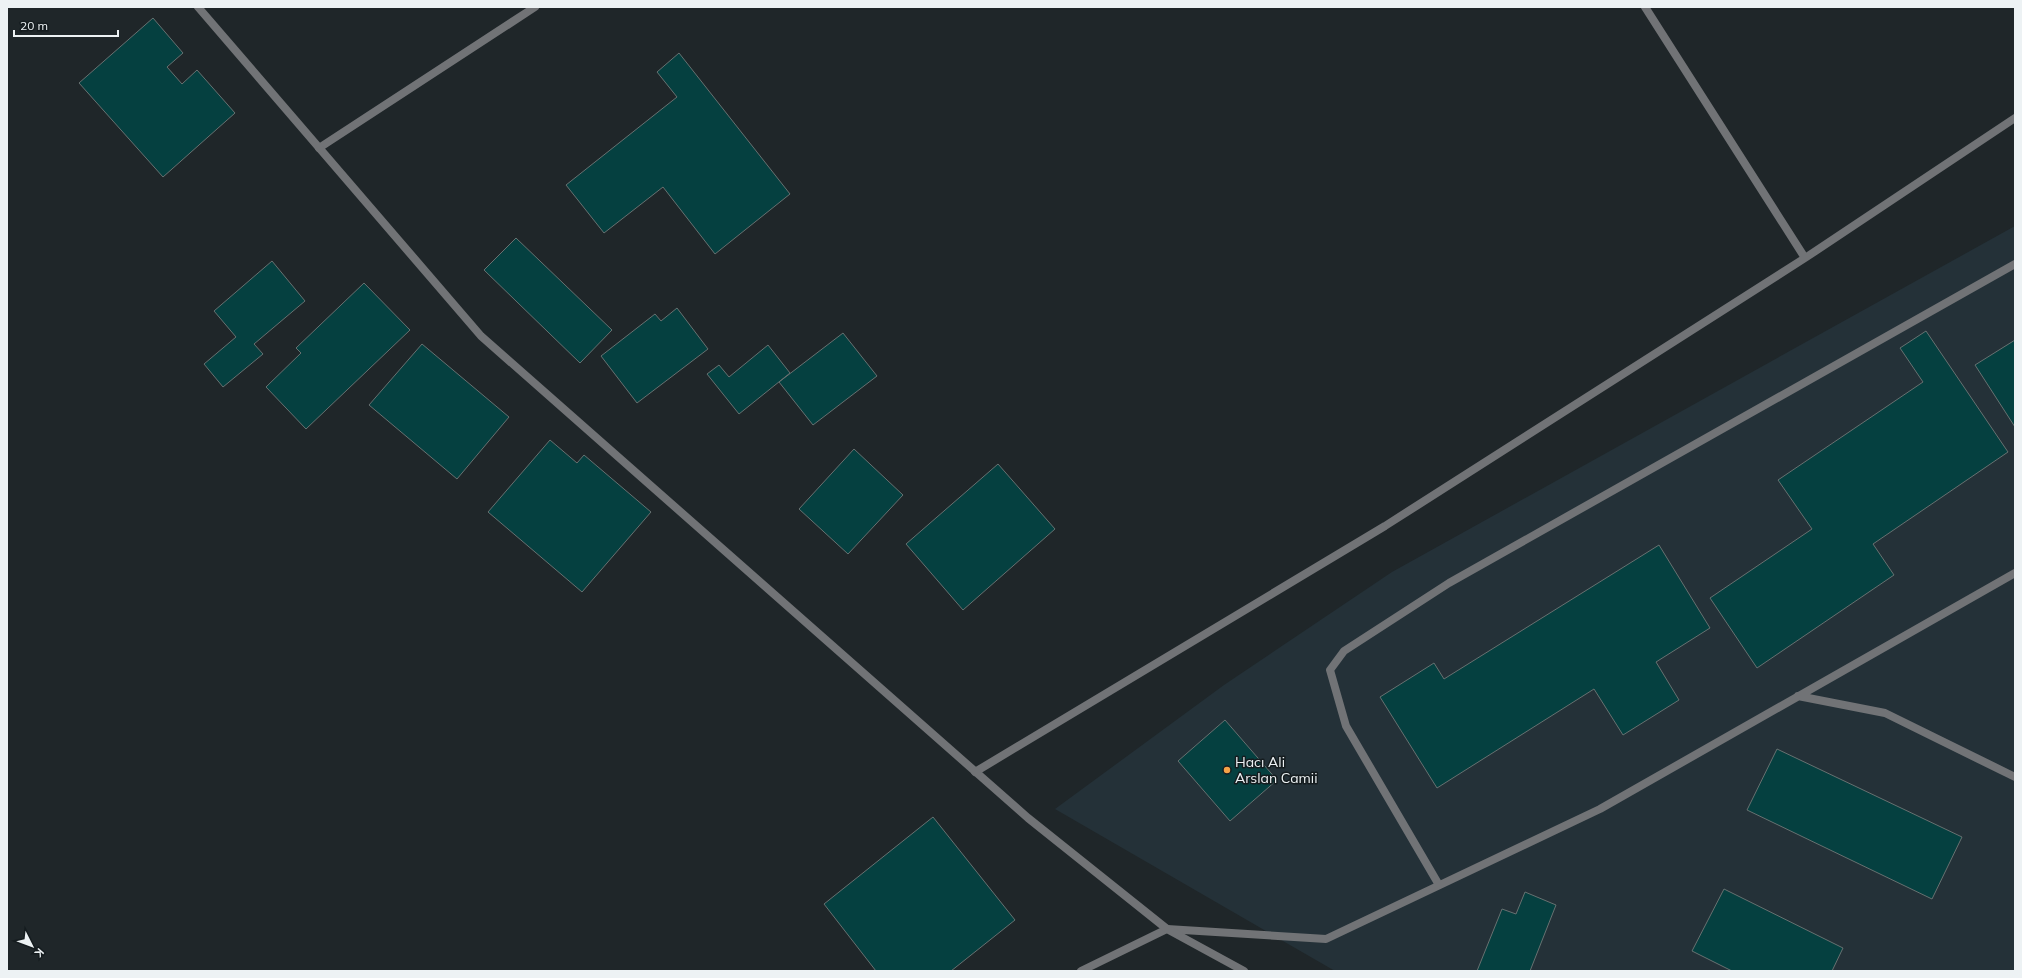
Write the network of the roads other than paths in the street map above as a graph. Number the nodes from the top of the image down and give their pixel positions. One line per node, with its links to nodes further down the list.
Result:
1 (198, 7): 5 (street)
2 (534, 7): 5 (street)
3 (1645, 7): 6 (street)
4 (2015, 118): 6 (street)
5 (319, 148): 10 (street)
6 (1805, 258): 10 (street)
7 (2015, 264): 12 (street)
8 (2015, 573): 9 (street)
9 (1798, 696): 11 (street); 12 (street)
10 (975, 772): 13 (street)
11 (2015, 777)
12 (1439, 885): 13 (street)
13 (1167, 929): 14 (street); 15 (street)
14 (1081, 971)
15 (1244, 971)

